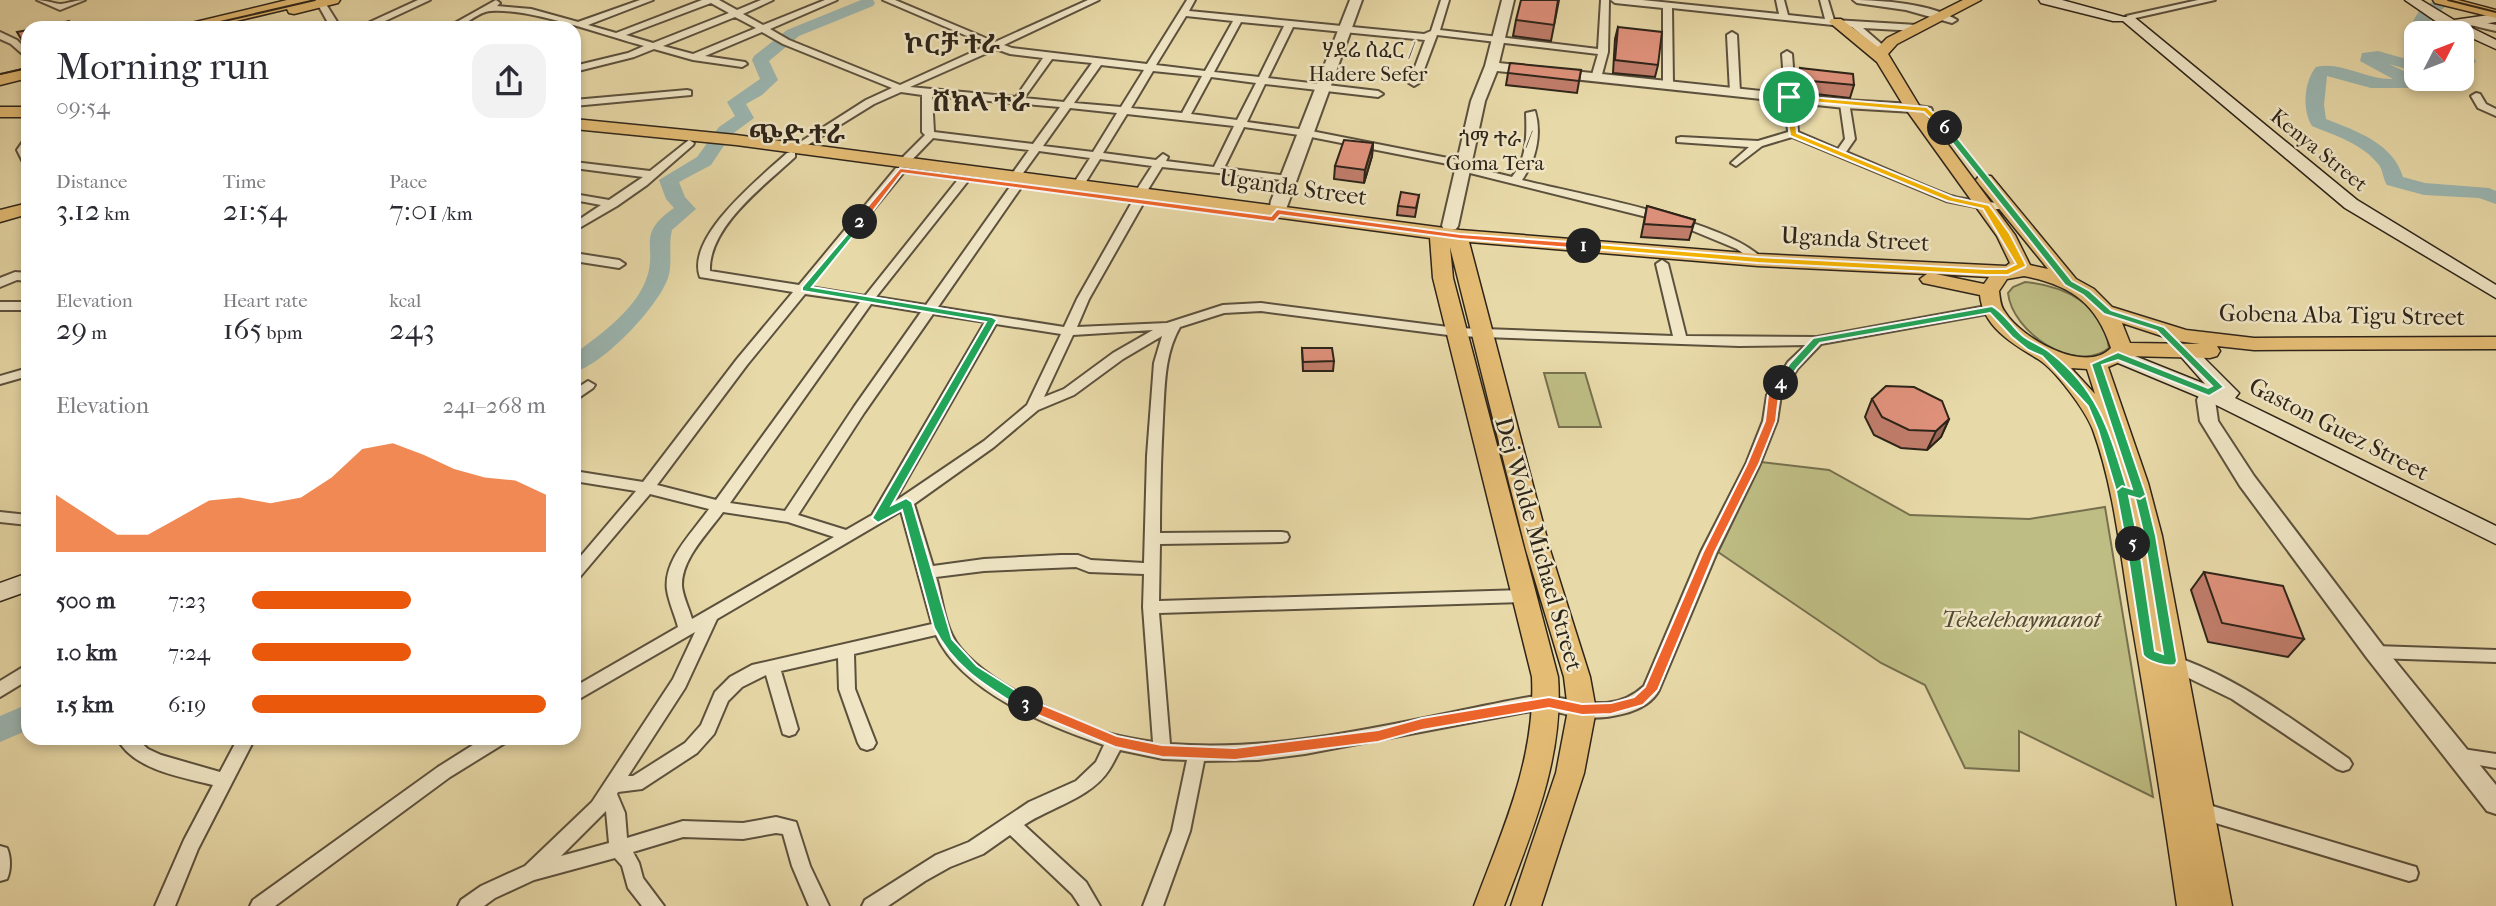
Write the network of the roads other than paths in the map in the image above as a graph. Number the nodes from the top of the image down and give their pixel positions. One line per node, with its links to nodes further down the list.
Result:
1 (41, 0): 2 (street)
2 (81, 0)
3 (426, 0): 44 (street)
4 (503, 0): 32 (street)
5 (649, 0): 51 (street)
6 (711, 0): 34 (street); 60 (street)
7 (769, 0): 34 (street)
8 (833, 0): 54 (street)
9 (887, 0): 66 (street)
10 (1095, 0): 66 (street)
11 (1191, 0): 35 (street)
12 (1356, 0): 57 (street)
13 (1444, 0): 58 (street)
14 (1508, 0): 63 (street, Dej Wolde Michael Street)
15 (1605, 0): 68 (street)
16 (1615, 0): 31 (street)
17 (1730, 0): 33 (street)
18 (1780, 0): 36 (street)
19 (1825, 0): 49 (street)
20 (1857, 0): 28 (street)
21 (2046, 0): 38 (main road, Kenya Street)
22 (2058, 0): 38 (main road)
23 (2211, 0): 38 (street)
24 (2412, 0): 47 (main road)
25 (2440, 0): 37 (main road)
26 (2477, 0): 30 (main road)
27 (320, 1): 41 (main road); 42 (main road); 43 (street)
28 (1880, 1): 39 (street)
29 (1981, 1): 39 (main road)
30 (2496, 4)
31 (1667, 5): 33 (street); 87 (street)
32 (487, 8): 45 (street); 46 (street)
33 (1732, 12): 36 (street)
34 (736, 13): 54 (street); 65 (street)
35 (1183, 13): 40 (street); 77 (street)
36 (1783, 16): 49 (street)
37 (2496, 16): 48 (main road)
38 (2125, 17): 155 (main road, Kenya Street)
39 (1946, 18): 55 (main road); 70 (main road)
40 (1238, 19): 52 (street); 80 (street)
41 (222, 21)
42 (256, 21)
43 (332, 21)
44 (381, 21)
45 (464, 21)
46 (564, 21)
47 (2448, 21)
48 (2474, 21)
49 (1839, 23): 55 (street); 70 (main road)
50 (2474, 23): 56 (street)
51 (581, 24)
52 (1290, 24): 57 (street); 85 (street)
53 (581, 26): 60 (street)
54 (760, 28): 72 (street); 89 (street)
55 (1917, 28): 70 (main road)
56 (2496, 28)
57 (1343, 30): 58 (street); 88 (street)
58 (1433, 34): 63 (street); 86 (street)
59 (2474, 34): 64 (main road)
60 (618, 35): 65 (street)
61 (1732, 35): 91 (street)
62 (0, 36): 67 (street)
63 (1498, 39): 68 (street); 75 (street, Dej Wolde Michael Street)
64 (2496, 45)
65 (650, 46): 72 (street); 76 (street)
66 (996, 47): 71 (street); 82 (street)
67 (21, 49)
68 (1603, 52): 83 (street)
69 (1787, 54): 96 (street)
70 (1885, 54): 100 (main road)
71 (1049, 56): 73 (street); 95 (street)
72 (693, 57): 74 (street)
73 (1098, 62): 77 (street); 98 (street)
74 (742, 64)
75 (1492, 66): 83 (street); 125 (street, Dej Wolde Michael Street)
76 (581, 67)
77 (1148, 67): 80 (street); 101 (street)
78 (21, 68): 79 (main road)
79 (0, 72)
80 (1207, 74): 85 (street); 106 (street)
81 (21, 76): 84 (main road)
82 (925, 76): 89 (street); 90 (street)
83 (1596, 78): 87 (street)
84 (0, 80)
85 (1262, 80): 88 (street); 109 (street)
86 (1414, 83)
87 (1668, 85): 91 (street)
88 (1323, 88): 93 (street); 112 (street)
89 (899, 89): 90 (street); 119 (street)
90 (934, 90): 95 (street); 114 (street)
91 (1735, 92): 96 (street)
92 (687, 93): 97 (street)
93 (1378, 94)
94 (2476, 96): 105 (street)
95 (1013, 97): 98 (street)
96 (1789, 97): 99 (street); 113 (street)
97 (581, 102)
98 (1069, 103): 101 (street); 118 (street)
99 (1845, 104): 100 (street); 120 (street)
100 (1920, 109): 137 (main road); 138 (main road)
101 (1122, 110): 106 (street); 121 (street)
102 (0, 112): 103 (main road)
103 (21, 112)
104 (1531, 113): 131 (street)
105 (2496, 113)
106 (1185, 116): 109 (street)
107 (0, 118): 108 (main road)
108 (21, 118)
109 (1240, 124): 112 (street); 127 (street)
110 (581, 125): 116 (main road, Uganda Street)
111 (581, 132): 116 (main road, Uganda Street)
112 (1306, 134): 125 (street); 130 (street)
113 (1793, 134): 117 (street); 120 (street)
114 (931, 135): 118 (street); 126 (street)
115 (1682, 139): 117 (street)
116 (699, 141): 119 (main road, Uganda Street); 128 (street)
117 (1758, 145): 123 (street)
118 (1039, 147): 121 (street); 132 (street)
119 (794, 151): 126 (main road, Uganda Street); 154 (street)
120 (1840, 153): 137 (street)
121 (1098, 154): 122 (street); 133 (street)
122 (1162, 159): 127 (street); 135 (street)
123 (1736, 163)
124 (581, 166): 128 (street)
125 (1463, 166): 131 (street); 145 (street, Dej Wolde Michael Street)
126 (902, 167): 129 (main road, Uganda Street); 132 (main road, Uganda Street); 154 (street)
127 (1218, 170): 130 (street)
128 (652, 176): 136 (street)
129 (964, 179): 132 (main road, Uganda Street); 157 (street)
130 (1288, 179): 141 (street)
131 (1516, 181): 147 (street)
132 (1015, 182): 133 (main road, Uganda Street); 135 (main road, Uganda Street); 160 (street)
133 (1077, 186): 135 (main road, Uganda Street)
134 (581, 198): 136 (street)
135 (1139, 198): 141 (main road, Uganda Street); 165 (street)
136 (613, 204): 144 (street)
137 (1986, 206): 138 (street); 150 (main road)
138 (2006, 207): 152 (main road)
139 (21, 210): 140 (main road)
140 (0, 216)
141 (1276, 216): 145 (main road, Uganda Street)
142 (21, 217): 143 (main road)
143 (0, 222)
144 (581, 224)
145 (1449, 237): 147 (main road, Uganda Street); 149 (main road, Uganda Street); 166 (main road, Dej Wolde Michael Street); 167 (main road, Dej Wolde Michael Street)
146 (581, 258): 148 (street)
147 (1758, 260): 150 (main road, Uganda Street)
148 (619, 264)
149 (1662, 264): 156 (main road, Uganda Street); 168 (street)
150 (2010, 272): 152 (main road, Uganda Street); 156 (main road)
151 (21, 276): 153 (street)
152 (2068, 283): 161 (main road)
153 (0, 284)
154 (805, 289): 157 (street); 185 (street)
155 (2496, 293)
156 (1990, 300): 169 (street); 173 (main road)
157 (867, 301): 160 (street); 188 (street)
158 (0, 306): 159 (street)
159 (21, 306)
160 (929, 309): 162 (street); 190 (street)
161 (2108, 312): 164 (main road, Gobena Aba Tigu Street); 175 (main road)
162 (992, 320): 165 (street); 191 (street)
163 (1174, 325): 165 (street); 166 (street); 181 (street); 197 (street)
164 (2161, 329): 171 (main road, Gobena Aba Tigu Street); 172 (main road)
165 (1067, 331): 181 (street)
166 (1455, 332): 167 (street); 182 (main road, Dej Wolde Michael Street)
167 (1481, 333): 168 (street); 183 (main road, Dej Wolde Michael Street)
168 (1680, 338): 169 (street)
169 (1817, 341): 217 (street)
170 (2496, 343): 171 (main road, Gobena Aba Tigu Street)
171 (2348, 350): 172 (main road, Gobena Aba Tigu Street); 174 (main road, Gobena Aba Tigu Street)
172 (2186, 351): 175 (main road, Gobena Aba Tigu Street); 179 (main road, Gaston Guez Street)
173 (2046, 354): 175 (main road, Gobena Aba Tigu Street); 186 (main road)
174 (2496, 354)
175 (2112, 356): 179 (main road, Gaston Guez Street); 186 (main road)
176 (21, 374): 177 (street)
177 (0, 380)
178 (589, 385): 180 (street)
179 (2214, 390): 193 (main road, Gaston Guez Street); 195 (main road, Gaston Guez Street); 209 (street)
180 (581, 391)
181 (1033, 407): 187 (street)
182 (1488, 462): 183 (main road); 203 (main road, Dej Wolde Michael Street)
183 (1516, 464): 217 (main road, Dej Wolde Michael Street)
184 (581, 477): 185 (street)
185 (647, 488): 188 (street); 198 (street)
186 (2131, 493): 211 (main road)
187 (906, 502): 191 (street); 200 (street)
188 (716, 506): 190 (street); 206 (street)
189 (0, 517): 192 (street)
190 (789, 517): 194 (street)
191 (878, 518): 194 (street)
192 (21, 519)
193 (2496, 527)
194 (847, 536): 205 (street)
195 (2496, 536)
196 (1282, 537): 197 (street)
197 (1154, 539): 199 (street)
198 (581, 566)
199 (1152, 569): 200 (street); 204 (street)
200 (927, 573): 207 (street)
201 (21, 584): 202 (main road)
202 (0, 592)
203 (1523, 596): 204 (street); 216 (main road, Dej Wolde Michael Street)
204 (1151, 607): 224 (street)
205 (712, 614): 206 (street); 232 (street)
206 (687, 628): 215 (street)
207 (940, 628): 208 (street); 219 (street)
208 (846, 650): 212 (street); 220 (street)
209 (2375, 652): 210 (street); 226 (street)
210 (2496, 656)
211 (2160, 658): 228 (street); 234 (main road)
212 (772, 667): 218 (street); 232 (street)
213 (21, 676): 214 (street)
214 (0, 690)
215 (581, 691)
216 (1549, 702): 217 (street); 225 (street); 229 (main road, Dej Wolde Michael Street)
217 (1582, 709): 230 (main road, Dej Wolde Michael Street)
218 (789, 729)
219 (1115, 741): 224 (street); 235 (street)
220 (867, 743)
221 (130, 745): 231 (street)
222 (243, 745): 231 (street)
223 (488, 745): 242 (street)
224 (1162, 751): 225 (street)
225 (1197, 752): 248 (street)
226 (2456, 755): 227 (street); 233 (street)
227 (2496, 761)
228 (2343, 764)
229 (1538, 766): 230 (street); 249 (main road, Dej Wolde Michael Street)
230 (1570, 773): 250 (main road, Dej Wolde Michael Street)
231 (224, 780): 241 (street)
232 (610, 789): 236 (street); 238 (street)
233 (2496, 803)
234 (2189, 807): 240 (street); 251 (main road); 252 (main road)
235 (1011, 825): 246 (street); 247 (street)
236 (619, 848): 238 (street); 244 (street); 245 (street)
237 (0, 854): 239 (street)
238 (531, 872): 243 (street)
239 (0, 873)
240 (2409, 873)
241 (165, 906)
242 (260, 906)
243 (468, 906)
244 (654, 906)
245 (819, 906)
246 (872, 906)
247 (1090, 906)
248 (1153, 906)
249 (1489, 906)
250 (1526, 906)
251 (2192, 906)
252 (2217, 906)

